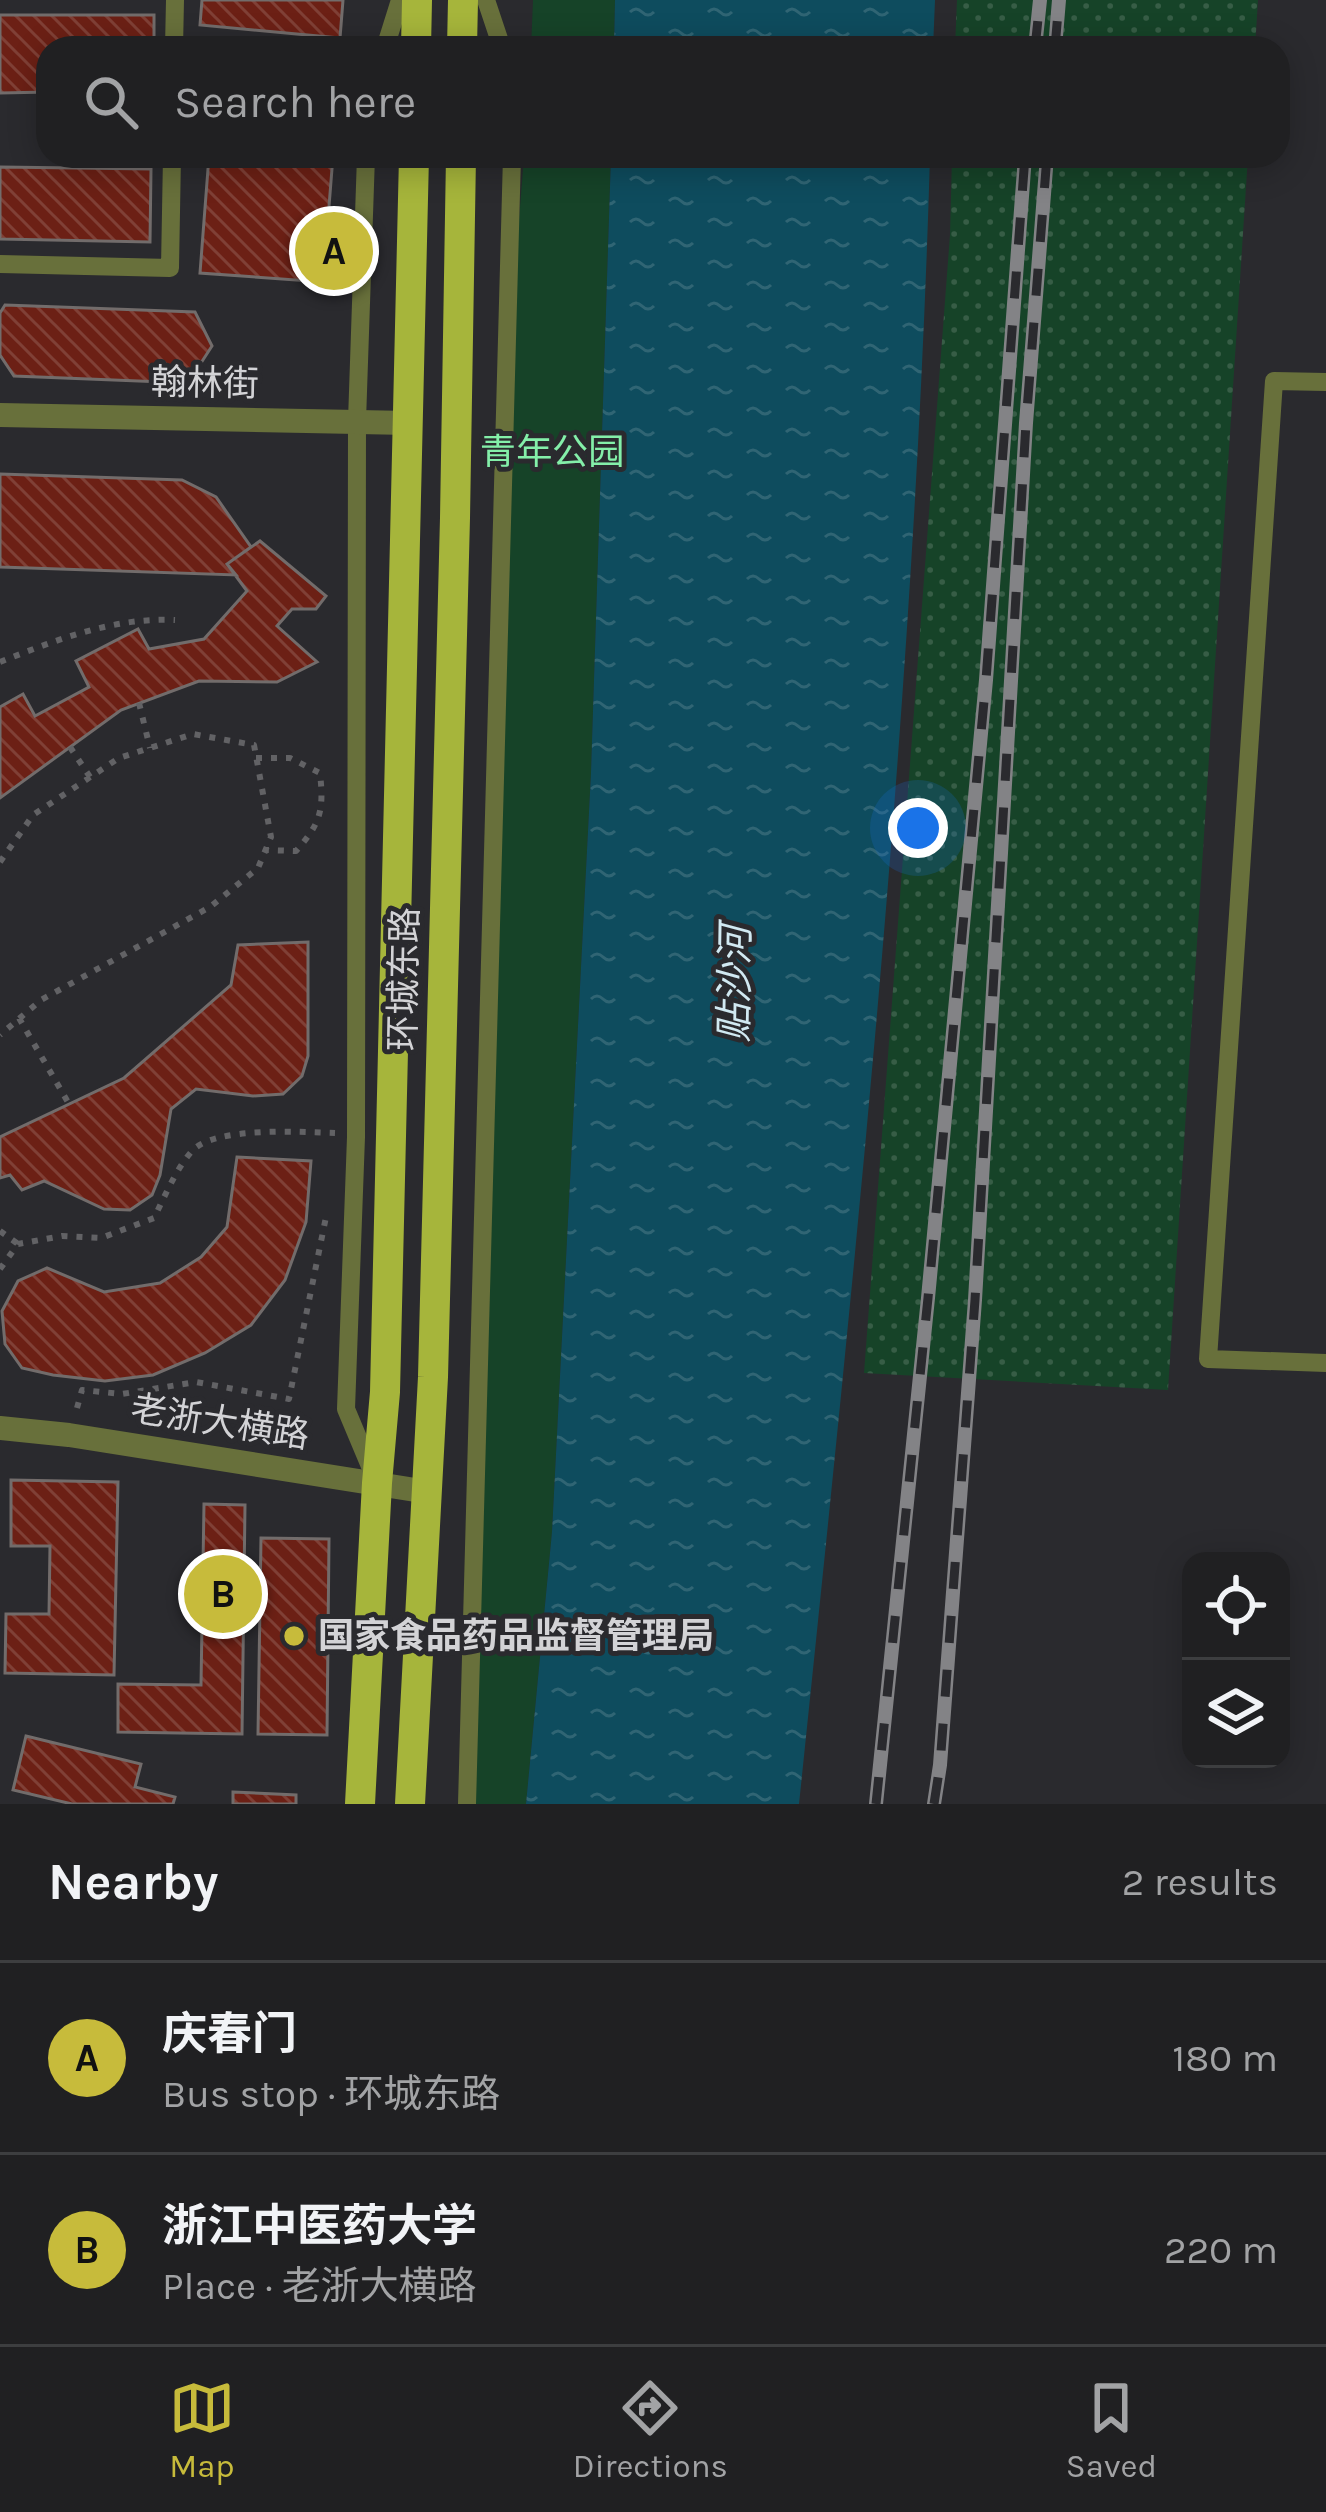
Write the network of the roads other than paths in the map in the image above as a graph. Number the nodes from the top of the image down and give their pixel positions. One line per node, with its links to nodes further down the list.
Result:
1 (176, 0): 6 (lane)
2 (400, 0): 7 (lane)
3 (417, 0): 8 (main road)
4 (463, 0): 9 (main road)
5 (486, 0): 10 (lane)
6 (174, 36)
7 (389, 36)
8 (416, 36)
9 (462, 36)
10 (498, 36)
11 (172, 168): 16 (lane)
12 (366, 168): 19 (lane, 环城东路)
13 (414, 168): 20 (main road, 环城东路)
14 (460, 168): 24 (main road, 环城东路)
15 (512, 168): 27 (lane)
16 (0, 264)
17 (1326, 382): 21 (lane)
18 (0, 415): 19 (street, 翰林街)
19 (357, 421): 20 (street, 翰林街); 23 (lane, 环城东路)
20 (409, 423): 23 (main road, 环城东路)
21 (1326, 1363)
22 (0, 1428): 23 (street, 老浙大横路)
23 (377, 1483): 24 (street, 老浙大横路); 25 (main road, 环城东路)
24 (428, 1492): 26 (main road, 环城东路)
25 (360, 1804)
26 (410, 1804)
27 (467, 1804)

